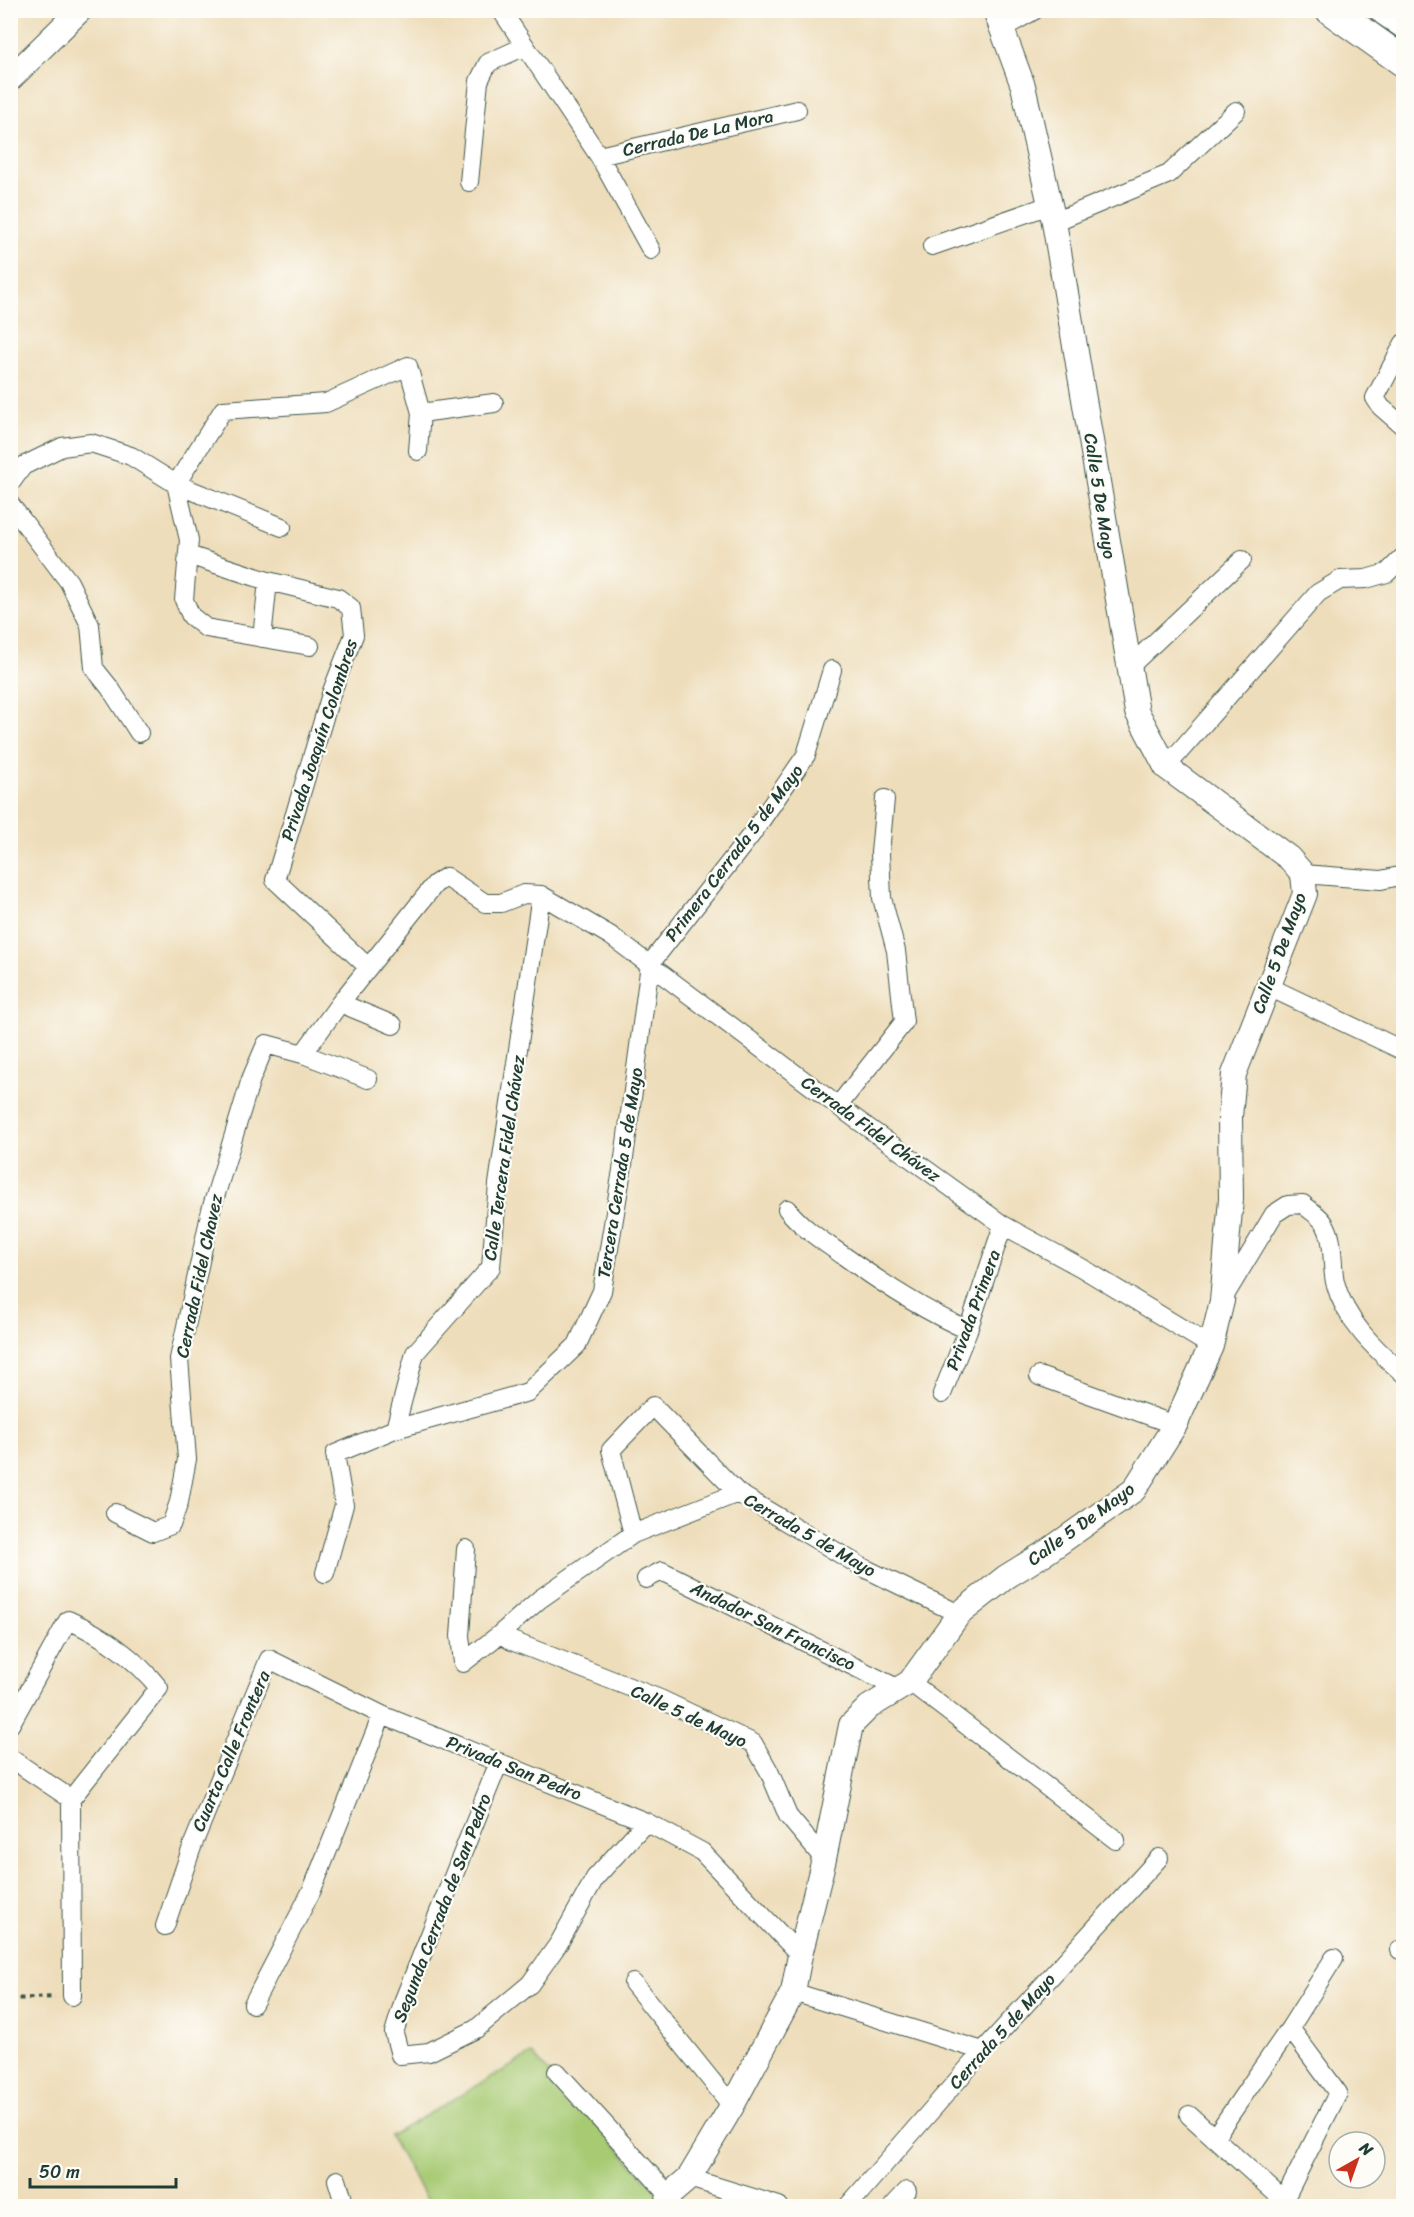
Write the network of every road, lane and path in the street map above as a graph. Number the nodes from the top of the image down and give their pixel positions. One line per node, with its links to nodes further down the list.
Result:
1 (80, 10): 10 (street)
2 (501, 10): 8 (street)
3 (1035, 10): 6 (street)
4 (1331, 10): 9 (main road)
5 (1385, 10): 7 (main road)
6 (999, 20): 15 (street, Calle 5 De Mayo)
7 (1404, 23)
8 (525, 46): 13 (street); 14 (street)
9 (1404, 62)
10 (10, 79)
11 (797, 110): 13 (street, Cerrada De La Mora)
12 (1236, 111): 15 (street)
13 (599, 156): 17 (street)
14 (469, 182)
15 (1052, 214): 16 (street); 33 (street, Calle 5 De Mayo)
16 (932, 246)
17 (651, 250)
18 (1404, 343): 21 (street)
19 (494, 403): 20 (street)
20 (421, 413): 22 (street); 24 (street)
21 (1404, 427)
22 (418, 451)
23 (10, 484): 24 (street)
24 (176, 484): 26 (street); 27 (street, Privada Joaquín Colombres)
25 (10, 504): 35 (street)
26 (282, 527)
27 (188, 555): 30 (street, Privada Joaquín Colombres); 31 (street, Privada Joaquín Colombres)
28 (1404, 556): 36 (street)
29 (1242, 560): 33 (street)
30 (268, 581): 31 (street); 42 (street, Privada Joaquín Colombres)
31 (262, 638): 32 (street, Privada Joaquín Colombres)
32 (310, 646)
33 (1128, 668): 36 (street, Calle 5 De Mayo)
34 (832, 670): 41 (street, Primera Cerrada 5 de Mayo)
35 (140, 733)
36 (1166, 767): 38 (street, Calle 5 De Mayo)
37 (885, 799): 49 (street)
38 (1303, 874): 39 (street); 43 (street, Calle 5 De Mayo)
39 (1404, 875)
40 (541, 895): 41 (street, Cerrada Fidel Chávez); 42 (street); 59 (street, Calle Tercera Fidel Chávez)
41 (650, 964): 49 (street, Cerrada Fidel Chávez); 59 (street, Tercera Cerrada 5 de Mayo)
42 (368, 967): 44 (street)
43 (1268, 986): 46 (street); 52 (street, Calle 5 De Mayo)
44 (340, 1003): 45 (street); 47 (street)
45 (393, 1025)
46 (1404, 1051)
47 (303, 1054): 48 (street, Cerrada Fidel Chavez); 61 (street, Cerrada Fidel Chavez)
48 (368, 1079)
49 (838, 1106): 51 (street, Cerrada Fidel Chávez)
50 (787, 1209): 53 (street)
51 (1003, 1225): 53 (street, Privada Primera); 54 (street, Cerrada Fidel Chávez)
52 (1222, 1301): 54 (street, Calle 5 De Mayo); 55 (street)
53 (968, 1330): 57 (street, Privada Primera)
54 (1211, 1346): 58 (street, Calle 5 De Mayo)
55 (1404, 1374)
56 (1039, 1376): 58 (street)
57 (942, 1394)
58 (1174, 1425): 66 (street, Calle 5 De Mayo)
59 (395, 1429): 64 (street, Tercera Cerrada 5 de Mayo)
60 (738, 1493): 62 (street); 62 (street, Cerrada 5 de Mayo); 66 (street, Cerrada 5 de Mayo)
61 (115, 1513)
62 (633, 1534): 67 (street)
63 (466, 1549): 67 (street)
64 (325, 1573)
65 (646, 1579): 69 (street, Andador San Francisco)
66 (958, 1614): 69 (street)
67 (500, 1634): 78 (street, Calle 5 de Mayo)
68 (269, 1659): 70 (street, Privada San Pedro); 79 (street, Cuarta Calle Frontera)
69 (905, 1685): 76 (street); 78 (street)
70 (382, 1714): 73 (street, Privada San Pedro); 86 (street)
71 (10, 1725): 74 (street)
72 (10, 1758): 74 (street)
73 (499, 1762): 75 (street, Privada San Pedro); 75 (street, Segunda Cerrada de San Pedro)
74 (71, 1800): 84 (street)
75 (646, 1822): 80 (street, Privada San Pedro)
76 (1116, 1840)
77 (1159, 1858): 88 (street, Cerrada 5 de Mayo)
78 (824, 1859): 80 (street)
79 (165, 1926)
80 (800, 1955): 83 (street)
81 (1334, 1958): 87 (street)
82 (633, 1983): 90 (street)
83 (793, 1992): 88 (street); 90 (street)
84 (72, 1996): 85 (path)
85 (10, 1999)
86 (253, 2004)
87 (1290, 2028): 92 (street); 97 (street)
88 (983, 2051): 100 (street, Cerrada 5 de Mayo)
89 (557, 2072): 96 (street)
90 (732, 2106): 93 (street)
91 (1189, 2115): 92 (street)
92 (1214, 2138): 97 (street)
93 (689, 2178): 96 (street); 99 (street)
94 (336, 2180): 98 (street)
95 (907, 2191): 101 (street)
96 (668, 2201)
97 (1287, 2203)
98 (345, 2206)
99 (779, 2206)
100 (848, 2206)
101 (893, 2206)

